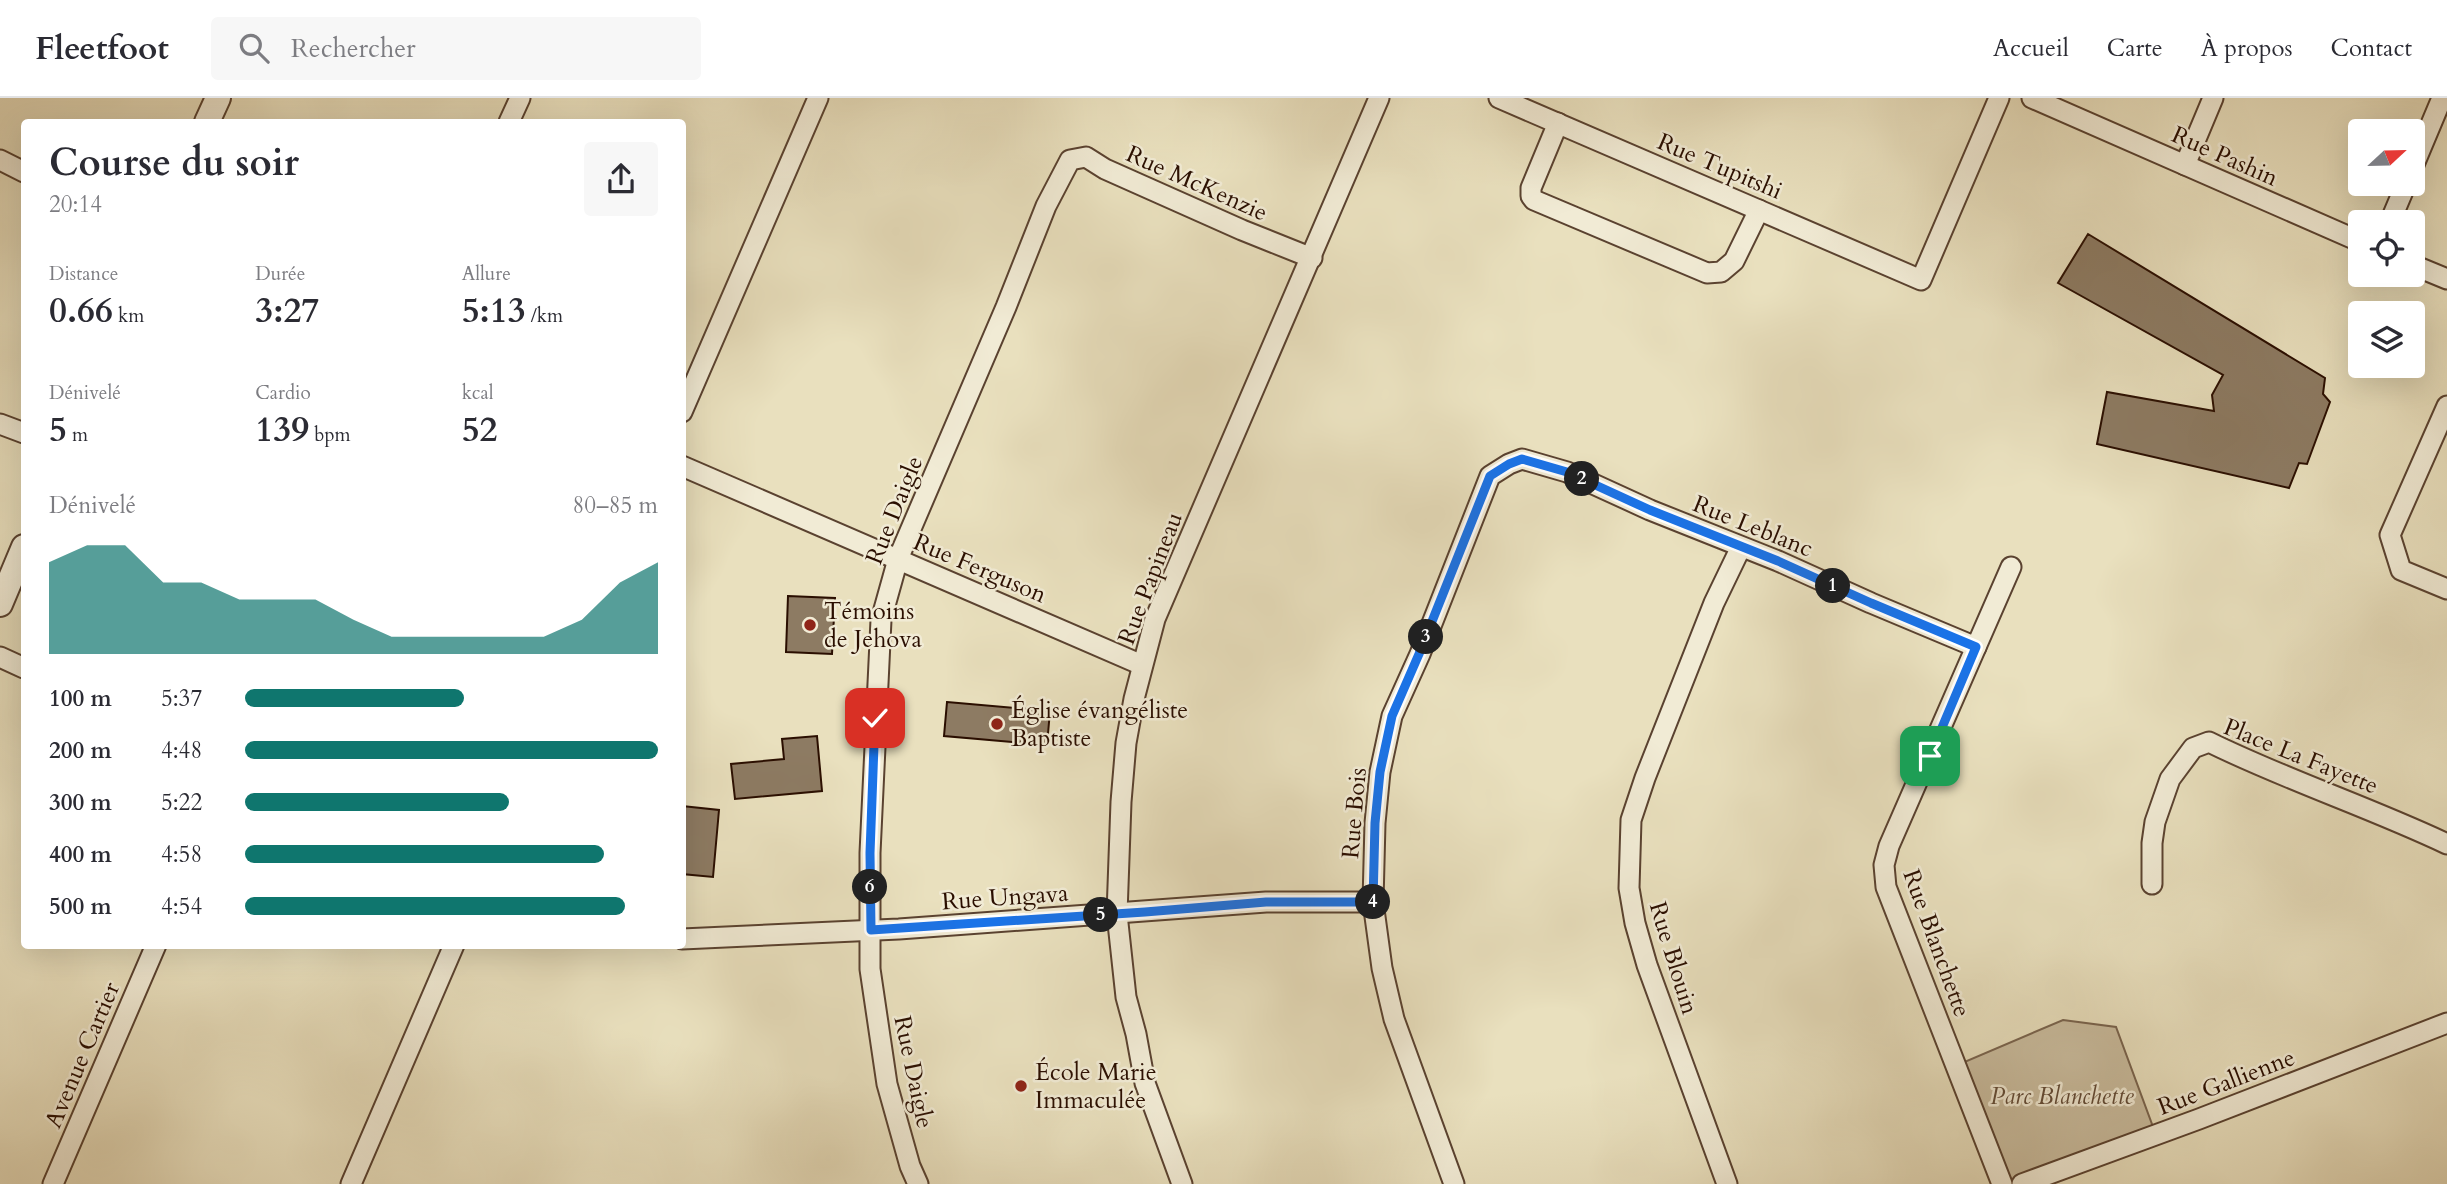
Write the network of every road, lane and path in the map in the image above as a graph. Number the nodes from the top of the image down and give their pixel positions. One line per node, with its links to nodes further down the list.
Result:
1 (218, 98): 10 (street)
2 (520, 98): 11 (street)
3 (818, 98): 23 (street)
4 (1380, 98): 20 (street, Rue Papineau)
5 (1499, 98): 12 (street, Rue Tupitshi)
6 (1999, 98): 18 (street, Rue Tupitshi)
7 (2032, 98): 15 (street, Rue Pashin)
8 (2213, 98): 15 (street)
9 (2442, 98): 13 (street)
10 (208, 119)
11 (510, 119)
12 (1558, 123): 18 (street, Rue Tupitshi); 18 (street)
13 (2426, 136)
14 (0, 160): 17 (street)
15 (2185, 165): 19 (street, Rue Pashin)
16 (1066, 166): 20 (street, Rue McKenzie); 31 (street, Rue Daigle)
17 (21, 170)
18 (1759, 210)
19 (2348, 236)
20 (1312, 258): 37 (street, Rue Papineau)
21 (2425, 270): 22 (street)
22 (2447, 279)
23 (686, 403)
24 (2447, 406): 33 (street)
25 (0, 424): 26 (street)
26 (21, 432)
27 (1509, 464): 29 (street, Rue Leblanc); 41 (street, Rue Bois)
28 (686, 468): 31 (street, Rue Ferguson)
29 (1741, 547): 35 (street, Rue Leblanc); 53 (street, Rue Blouin)
30 (21, 554): 34 (street)
31 (898, 559): 37 (street, Rue Ferguson); 43 (street, Rue Daigle)
32 (2011, 567): 35 (street, Rue Blanchette)
33 (2447, 589)
34 (0, 604)
35 (1976, 647): 54 (street, Rue Blanchette)
36 (0, 657): 38 (street)
37 (1143, 665): 42 (street, Rue Papineau)
38 (21, 667)
39 (2447, 844): 40 (street, Place La Fayette)
40 (2152, 884)
41 (1373, 902): 42 (street, Rue Ungava); 52 (street, Rue Bois)
42 (1117, 914): 43 (street, Rue Ungava); 51 (street, Rue Papineau)
43 (871, 930): 44 (street, Rue Ungava); 50 (street, Rue Daigle)
44 (686, 939)
45 (154, 949): 48 (street, Avenue Cartier)
46 (452, 949): 49 (street)
47 (2447, 1023): 55 (street, Rue Gallienne)
48 (53, 1184)
49 (351, 1184)
50 (918, 1184)
51 (1182, 1184)
52 (1454, 1184)
53 (1727, 1184)
54 (2002, 1184)
55 (2022, 1184)

